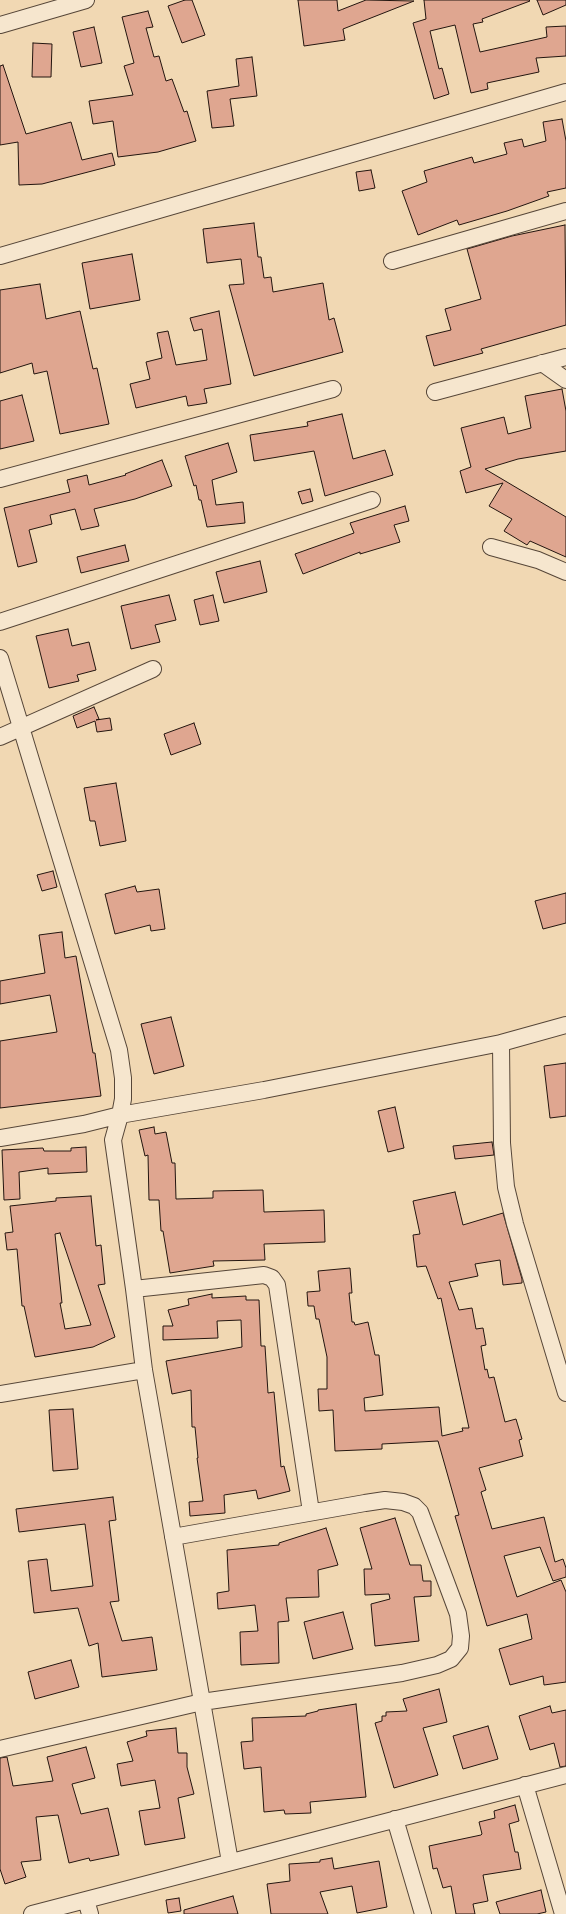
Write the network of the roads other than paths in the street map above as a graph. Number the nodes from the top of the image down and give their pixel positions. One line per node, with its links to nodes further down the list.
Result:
1 (86, 0): 2 (street)
2 (40, 7): 3 (street)
3 (0, 26)
4 (566, 92): 6 (street)
5 (566, 211): 7 (street)
6 (0, 256)
7 (392, 261)
8 (566, 357): 9 (street)
9 (542, 363): 10 (street); 12 (street)
10 (566, 380)
11 (333, 389): 13 (street)
12 (435, 392)
13 (0, 479)
14 (372, 500): 17 (street)
15 (491, 547): 16 (street)
16 (566, 572)
17 (0, 622)
18 (0, 658): 20 (street)
19 (153, 669): 20 (street)
20 (21, 728): 21 (street); 24 (street)
21 (0, 737)
22 (566, 1025): 23 (street)
23 (501, 1043): 24 (street); 28 (street)
24 (120, 1116): 25 (street); 26 (street)
25 (0, 1138)
26 (134, 1289): 27 (street); 30 (street)
27 (144, 1370): 29 (street); 31 (street)
28 (566, 1393)
29 (0, 1394)
30 (311, 1512): 31 (street); 32 (street)
31 (173, 1537): 32 (street)
32 (202, 1702): 33 (street); 37 (street)
33 (0, 1749)
34 (566, 1776): 35 (street)
35 (525, 1785): 36 (street); 41 (street)
36 (395, 1819): 37 (street); 40 (street)
37 (230, 1862): 38 (street)
38 (88, 1907): 39 (street)
39 (32, 1914)
40 (423, 1914)
41 (563, 1914)

